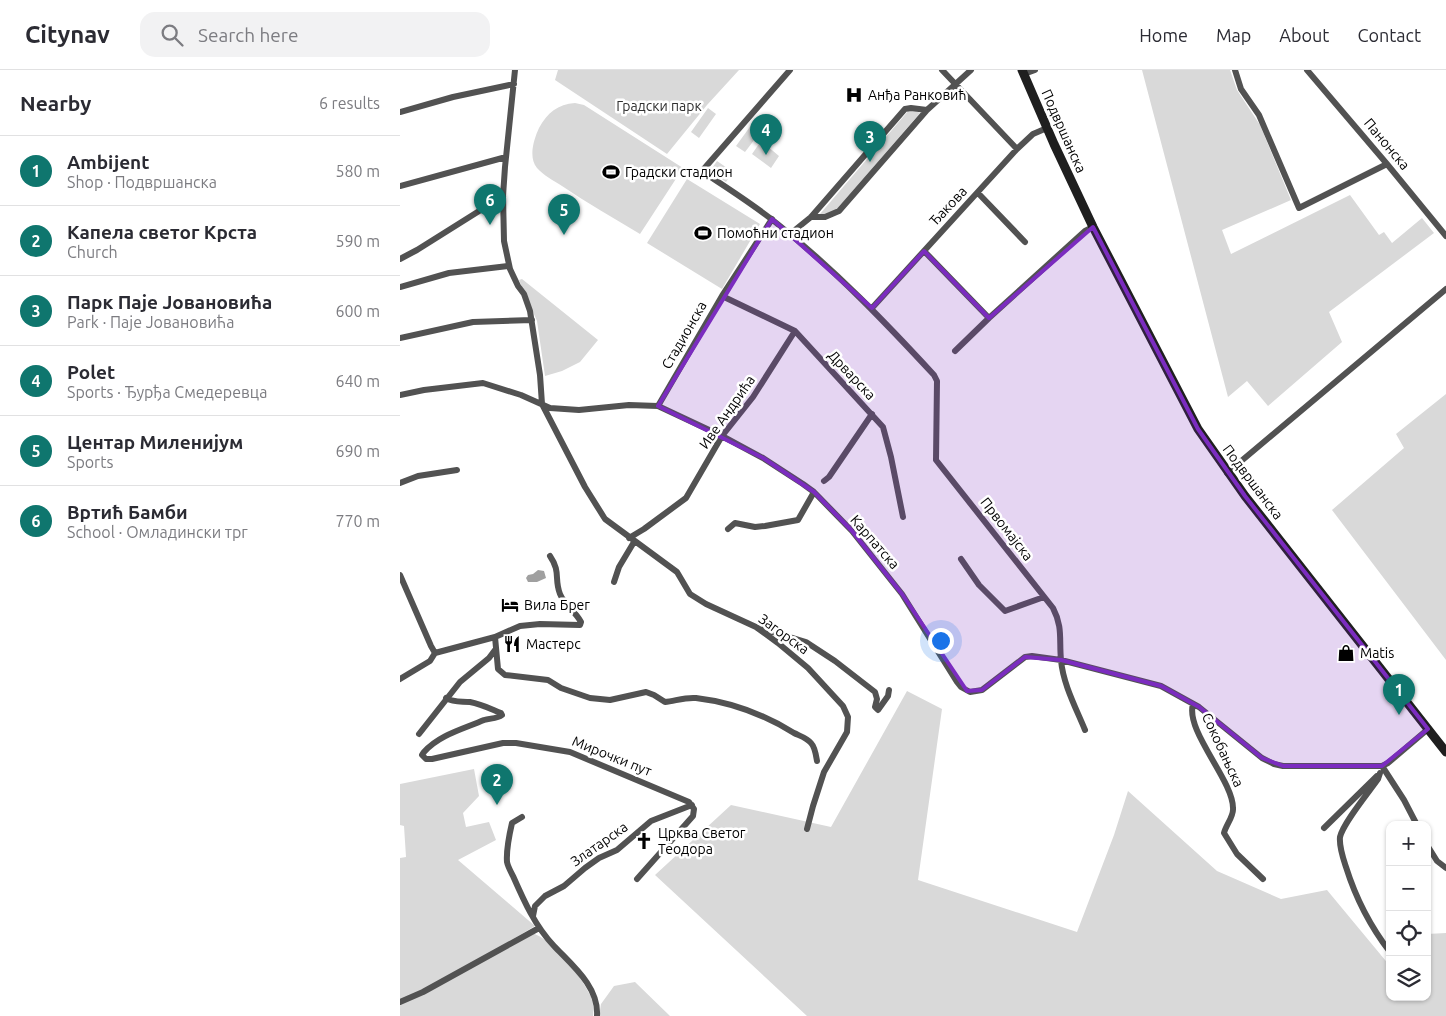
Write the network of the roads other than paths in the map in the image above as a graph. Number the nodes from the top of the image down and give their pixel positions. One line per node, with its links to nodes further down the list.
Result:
1 (516, 70): 9 (street)
2 (790, 70): 23 (street, Првомајска)
3 (942, 70): 10 (street)
4 (971, 70): 10 (street)
5 (1035, 70): 8 (street)
6 (1234, 70): 18 (street)
7 (1307, 70): 18 (street, Панонска)
8 (1023, 72): 13 (street, Подвршанска)
9 (514, 84): 12 (street); 17 (street)
10 (955, 84): 11 (street); 16 (street)
11 (927, 110): 22 (street); 22 (street)
12 (400, 112)
13 (1041, 113): 14 (street, Подвршанска); 15 (street)
14 (1047, 128): 15 (street, Ђакова); 24 (street, Подвршанска)
15 (1033, 134): 16 (street, Ђакова)
16 (1017, 149): 20 (street, Ђакова)
17 (506, 157): 19 (street); 21 (street)
18 (1388, 164): 26 (street, Панонска)
19 (400, 186)
20 (978, 193): 27 (street); 28 (street, Ђакова)
21 (503, 196): 29 (street); 30 (street)
22 (811, 217): 25 (street)
23 (772, 219): 25 (street, Првомајска); 33 (street, Стадионска)
24 (1093, 227): 35 (street); 46 (street, Подвршанска)
25 (790, 234): 34 (street, Првомајска)
26 (1446, 236)
27 (1025, 242)
28 (924, 251): 34 (street, Ђакова); 35 (street)
29 (400, 259)
30 (509, 268): 31 (street); 36 (street)
31 (400, 287)
32 (1446, 289): 46 (street)
33 (722, 296): 37 (street, Дрварска); 42 (street, Стадионска)
34 (872, 308): 57 (street, Првомајска)
35 (989, 318): 39 (street)
36 (532, 320): 38 (street); 41 (street)
37 (794, 331): 43 (street, Дрварска); 44 (street, Иве Андрића)
38 (400, 338)
39 (955, 351)
40 (400, 395): 41 (street)
41 (542, 404): 42 (street); 52 (street, Загорска)
42 (658, 406): 44 (street)
43 (872, 414): 47 (street); 50 (street, Дрварска)
44 (722, 436): 49 (street, Карпатска); 52 (street, Иве Андрића)
45 (457, 470): 48 (street)
46 (1227, 473): 67 (street, Подвршанска)
47 (824, 481)
48 (400, 483)
49 (814, 492): 51 (street); 62 (street, Карпатска)
50 (903, 518)
51 (728, 529)
52 (631, 540): 56 (street, Иве Андрића); 58 (street, Загорска)
53 (550, 556): 59 (street)
54 (961, 559): 57 (street)
55 (400, 575): 61 (street)
56 (614, 582)
57 (1044, 597): 62 (street, Првомајска)
58 (756, 627): 64 (street); 77 (street, Загорска)
59 (495, 637): 60 (street); 61 (street)
60 (495, 650): 65 (street); 71 (street)
61 (435, 653): 63 (street)
62 (1061, 660): 66 (street); 68 (street, Првомајска)
63 (400, 679)
64 (889, 690)
65 (446, 698): 69 (street); 73 (street, Мирочки пут)
66 (1193, 704): 72 (street); 81 (street, Сокобањска)
67 (1428, 728): 70 (street, Подвршанска); 72 (street)
68 (1085, 730)
69 (419, 734)
70 (1446, 752)
71 (817, 761)
72 (1381, 769): 75 (street); 76 (street); 84 (street)
73 (692, 805): 80 (street); 82 (street, Златарска)
74 (522, 816): 82 (street)
75 (1415, 821)
76 (1324, 828)
77 (807, 829)
78 (1431, 851): 79 (street)
79 (1446, 868)
80 (637, 879)
81 (1263, 879)
82 (533, 916): 83 (street)
83 (539, 928): 85 (street); 86 (street)
84 (1386, 947)
85 (400, 1002)
86 (597, 1016)

